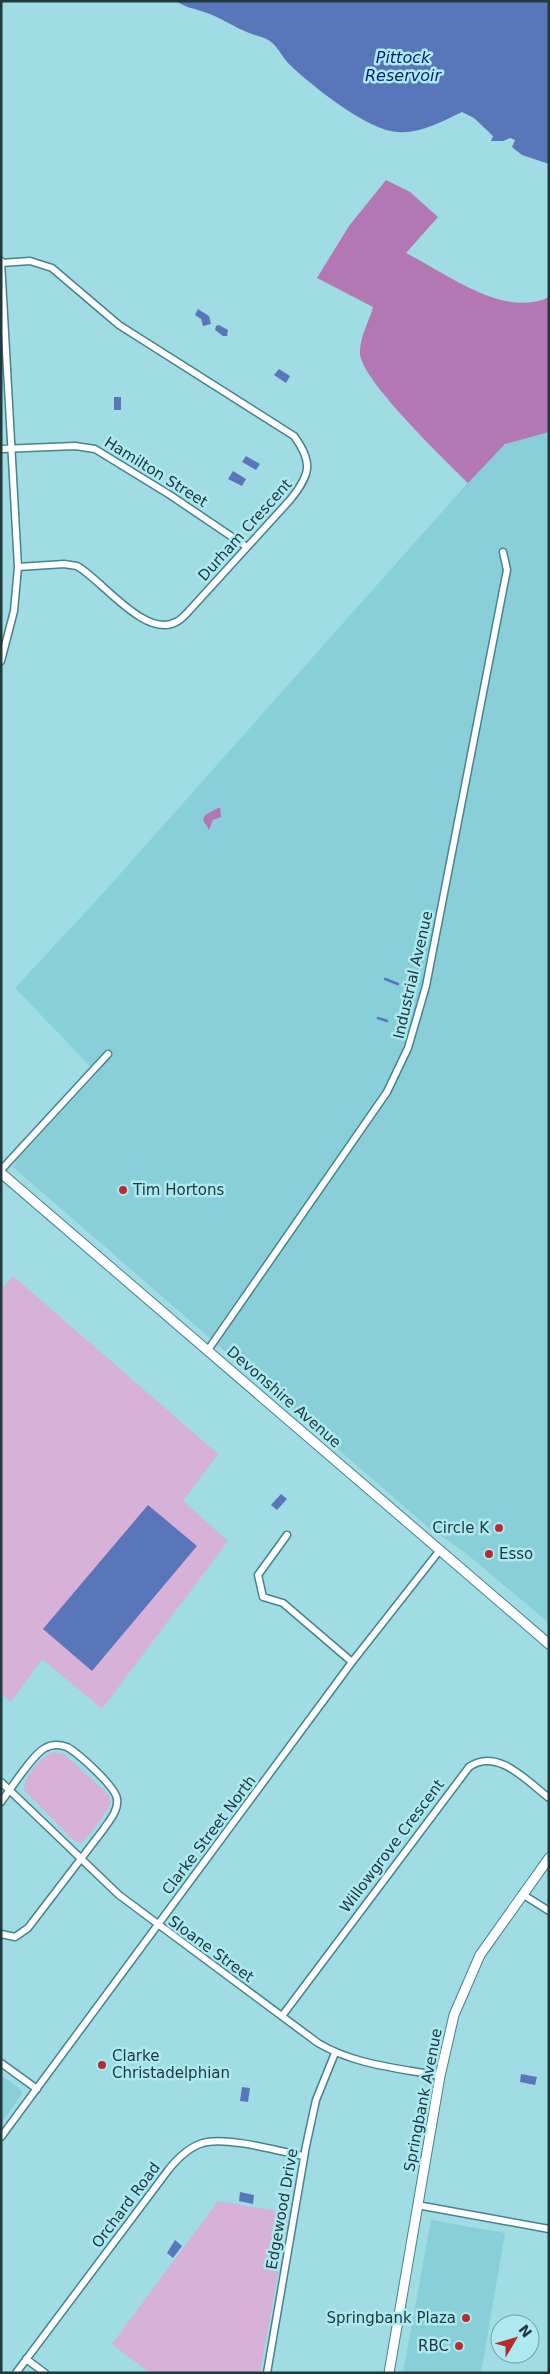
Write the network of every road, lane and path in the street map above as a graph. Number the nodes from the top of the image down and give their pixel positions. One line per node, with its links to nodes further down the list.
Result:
1 (1, 262): 2 (street); 4 (street, Durham Crescent)
2 (13, 448): 3 (street, Hamilton Street); 4 (street, Hamilton Street); 6 (street)
3 (1, 449)
4 (247, 547): 6 (street, Durham Crescent)
5 (502, 552): 10 (street, Industrial Avenue)
6 (18, 567): 7 (street)
7 (1, 661)
8 (108, 1054): 9 (street)
9 (1, 1172): 10 (main road, Devonshire Avenue)
10 (208, 1350): 12 (main road, Devonshire Avenue)
11 (287, 1535): 14 (street)
12 (440, 1550): 13 (main road, Devonshire Avenue); 14 (street, Clarke Street North)
13 (549, 1644)
14 (352, 1662): 23 (street, Clarke Street North)
15 (1, 1782): 16 (street, Sloane Street)
16 (10, 1790): 18 (street); 19 (street, Sloane Street); 19 (street)
17 (549, 1798): 25 (street, Willowgrove Crescent)
18 (1, 1802)
19 (80, 1858): 23 (street, Sloane Street); 24 (street)
20 (549, 1858): 21 (main road, Springbank Avenue)
21 (522, 1894): 22 (street); 28 (main road, Springbank Avenue)
22 (549, 1911)
23 (158, 1925): 25 (street, Sloane Street); 29 (street, Clarke Street North)
24 (1, 1934)
25 (282, 2016): 26 (street, Sloane Street)
26 (335, 2053): 28 (street, Sloane Street); 31 (street, Edgewood Drive)
27 (1, 2062): 29 (street)
28 (440, 2076): 32 (main road, Springbank Avenue)
29 (37, 2089): 30 (street, Clarke Street North)
30 (1, 2137)
31 (304, 2156): 34 (street, Orchard Road); 37 (street, Edgewood Drive)
32 (417, 2205): 33 (street); 38 (main road, Springbank Avenue)
33 (549, 2228)
34 (26, 2359): 35 (street, Orchard Road); 36 (street)
35 (16, 2373)
36 (45, 2373)
37 (267, 2373)
38 (388, 2373)

